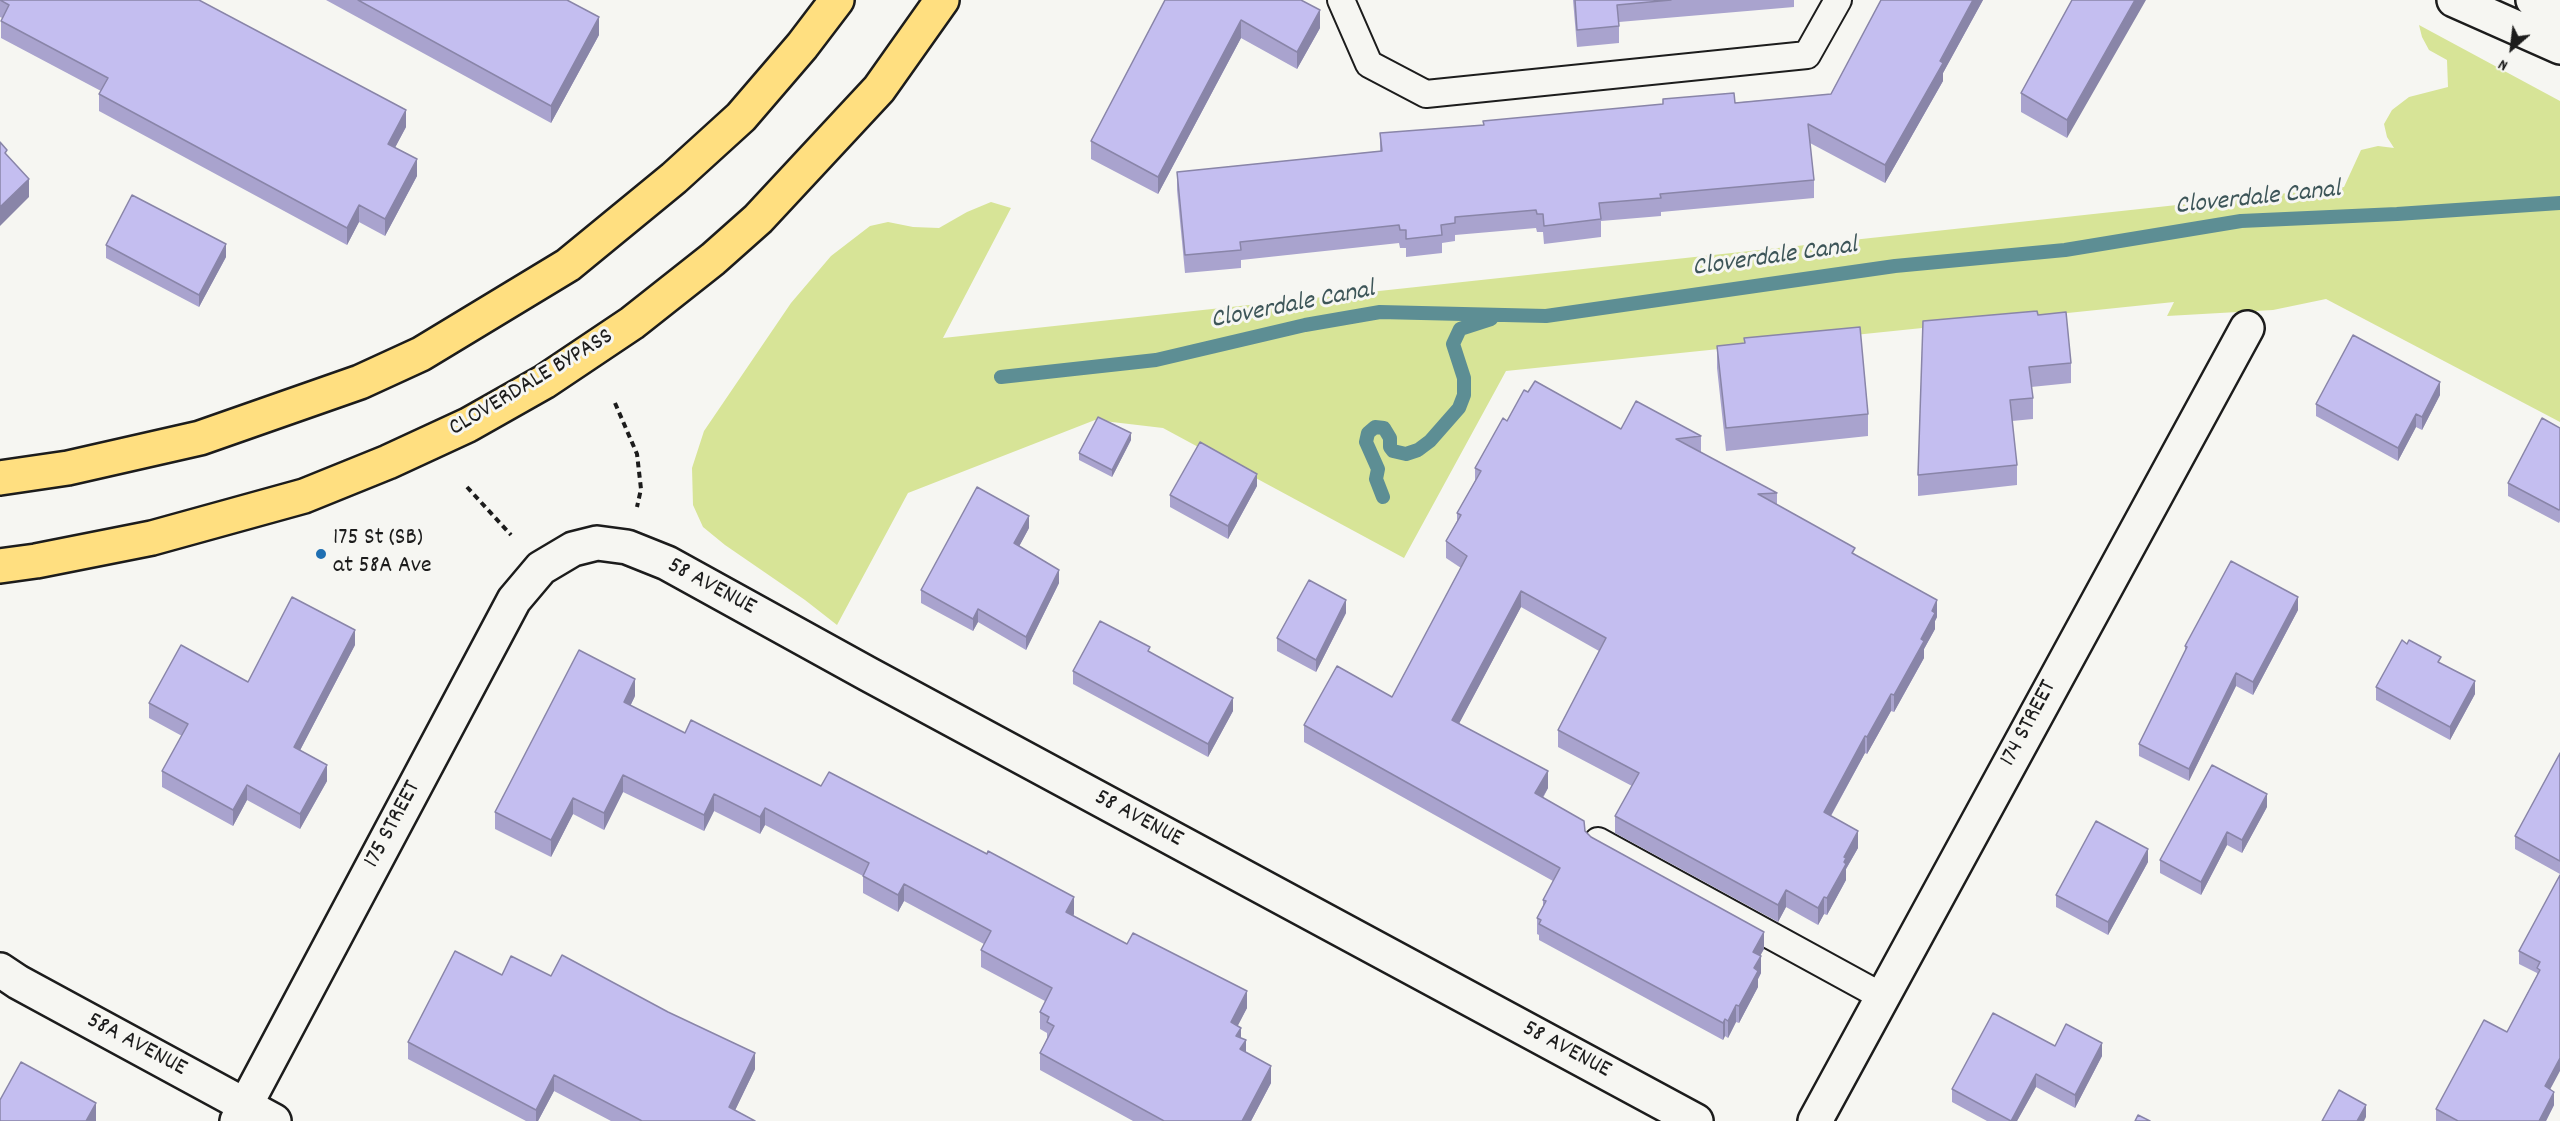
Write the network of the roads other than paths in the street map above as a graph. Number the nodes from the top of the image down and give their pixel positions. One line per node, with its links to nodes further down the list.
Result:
1 (837, 0): 10 (highway)
2 (942, 0): 12 (highway, CLOVERDALE BYPASS)
3 (1341, 0): 4 (lane)
4 (1838, 0)
5 (2454, 0): 8 (street)
6 (2533, 0): 7 (street)
7 (2560, 17)
8 (2560, 47)
9 (2247, 328): 15 (street, 174 STREET)
10 (0, 477)
11 (573, 549): 16 (street, 175 STREET); 18 (street, 58 AVENUE)
12 (0, 566)
13 (1598, 841): 15 (lane)
14 (0, 969): 16 (street, 58A AVENUE)
15 (1883, 997): 19 (street, 174 STREET)
16 (241, 1113): 17 (street, 58A AVENUE)
17 (274, 1121)
18 (1696, 1121)
19 (1815, 1121)

